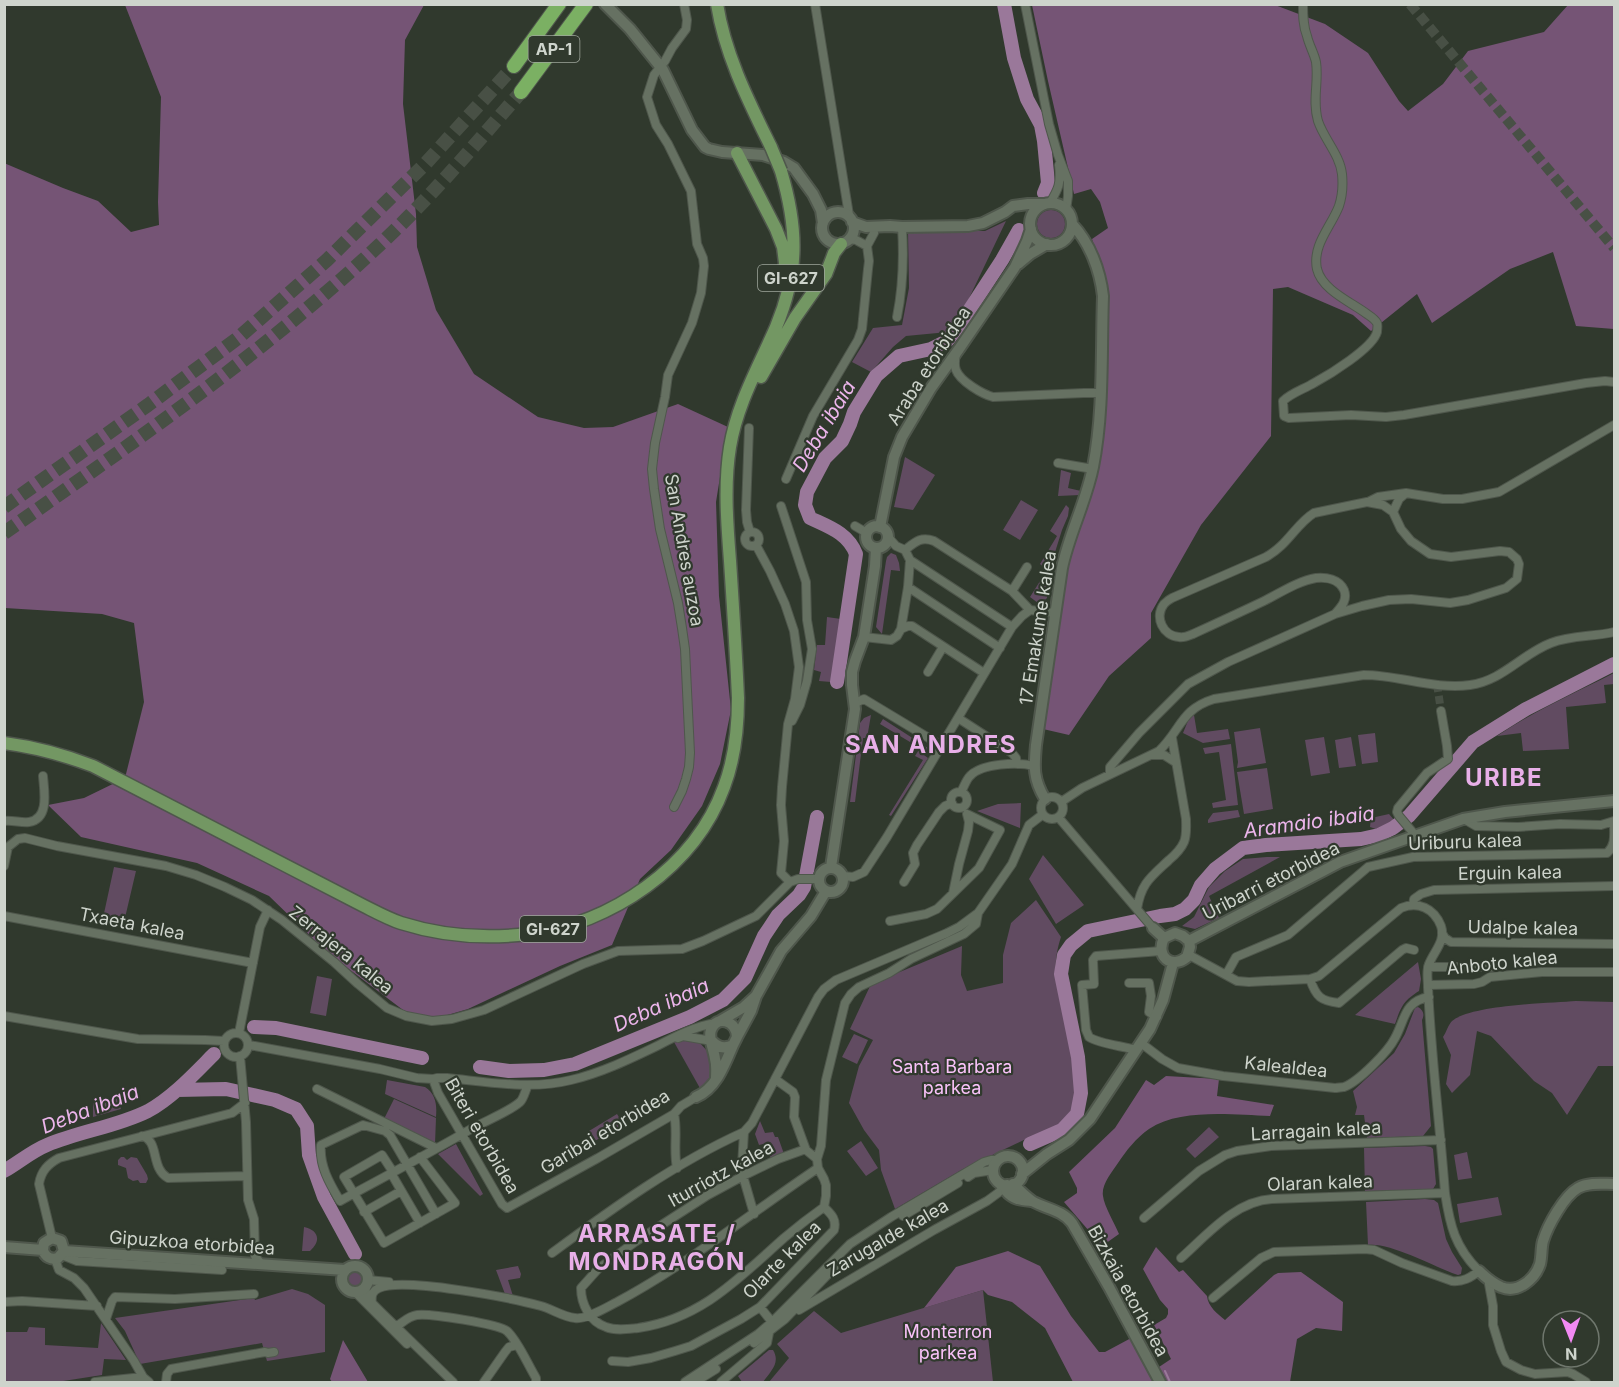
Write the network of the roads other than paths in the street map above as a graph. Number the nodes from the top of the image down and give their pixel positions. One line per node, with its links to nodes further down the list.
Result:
1 (559, 4): 9 (highway, AP-1)
2 (586, 4): 11 (highway, AP-1)
3 (605, 4): 10 (street)
4 (684, 4): 10 (street, San Andres auzoa)
5 (717, 4): 35 (main road, GI-627, bridge)
6 (815, 4): 19 (street)
7 (1025, 4): 13 (street)
8 (1303, 4): 36 (street)
9 (514, 66)
10 (660, 66): 12 (street); 89 (street, San Andres auzoa)
11 (521, 92)
12 (737, 153): 14 (street); 35 (main road)
13 (1058, 155): 15 (street); 16 (street)
14 (813, 194): 18 (street); 20 (street)
15 (1047, 204): 16 (street); 17 (street); 22 (street)
16 (1066, 210): 21 (street)
17 (1005, 212): 22 (street); 23 (street)
18 (840, 213): 19 (street); 20 (street)
19 (852, 221): 23 (street); 25 (street)
20 (823, 223): 25 (street)
21 (1072, 224): 26 (street); 29 (street, 17 Emakume kalea)
22 (1030, 225): 27 (street); 30 (street, Araba etorbidea)
23 (902, 227): 24 (street); 31 (street)
24 (874, 233): 25 (street); 28 (street)
25 (847, 240): 28 (street); 40 (main road)
26 (1061, 242): 27 (street); 29 (street)
27 (1047, 244): 30 (street, Araba etorbidea)
28 (867, 246): 43 (street)
29 (1089, 250): 37 (street, 17 Emakume kalea)
30 (1015, 267): 32 (street, Araba etorbidea)
31 (897, 317)
32 (956, 354): 33 (street); 34 (street, Araba etorbidea)
33 (960, 376): 34 (street); 37 (street)
34 (939, 377): 49 (street, Araba etorbidea)
35 (752, 380): 40 (main road, GI-627)
36 (1614, 382)
37 (1099, 397): 42 (street, 17 Emakume kalea)
38 (1614, 425): 44 (street)
39 (749, 428): 74 (street)
40 (734, 429): 76 (main road, GI-627)
41 (1058, 463): 42 (street)
42 (1093, 469): 61 (street, 17 Emakume kalea)
43 (786, 479)
44 (1406, 493): 45 (street); 47 (street)
45 (1367, 502): 47 (street); 58 (street)
46 (782, 506): 74 (street)
47 (1393, 512): 59 (street)
48 (855, 526): 50 (street)
49 (880, 527): 50 (street); 51 (street)
50 (867, 532): 52 (street)
51 (888, 537): 52 (street); 53 (street)
52 (876, 548): 66 (street)
53 (905, 550): 54 (street); 57 (street)
54 (910, 560): 56 (street); 63 (street)
55 (1027, 567): 57 (street)
56 (908, 587): 64 (street); 68 (street)
57 (1012, 591): 60 (street)
58 (1345, 599): 59 (street); 62 (street)
59 (1362, 606): 62 (street)
60 (1030, 610): 61 (street); 63 (street)
61 (1055, 614): 81 (street, 17 Emakume kalea)
62 (1335, 614): 82 (street)
63 (1012, 627): 68 (street)
64 (901, 629): 66 (street); 67 (street)
65 (1614, 632): 75 (street)
66 (864, 636): 71 (street)
67 (944, 647): 69 (street); 70 (street)
68 (1000, 648): 70 (street)
69 (928, 672)
70 (984, 673): 73 (street)
71 (855, 703): 77 (street); 98 (street)
72 (1441, 711): 96 (street)
73 (958, 718): 77 (street); 80 (street)
74 (788, 724): 101 (street)
75 (1172, 736): 78 (street); 79 (street)
76 (4, 743)
77 (942, 746): 99 (street)
78 (1151, 755): 79 (street); 82 (street)
79 (1175, 762): 108 (street)
80 (1017, 764): 81 (street); 84 (street)
81 (1034, 766): 85 (street, 17 Emakume kalea)
82 (1110, 774): 87 (street)
83 (43, 776): 94 (street)
84 (961, 792): 88 (street); 90 (street)
85 (1045, 799): 87 (street); 91 (street)
86 (1614, 801): 93 (street, Uribarri etorbidea)
87 (1062, 802): 92 (street)
88 (952, 803): 90 (street); 102 (street)
89 (674, 807)
90 (964, 811): 105 (street); 105 (street)
91 (1042, 815): 92 (street); 109 (street)
92 (1059, 818): 108 (street)
93 (1463, 819): 95 (street); 96 (street, Uribarri etorbidea)
94 (4, 821)
95 (1614, 822): 125 (street, Uriburu kalea)
96 (1415, 835): 115 (street, Uribarri etorbidea)
97 (4, 866): 107 (street, Zerrajera kalea)
98 (831, 867): 99 (street); 100 (street)
99 (843, 876): 104 (street)
100 (817, 879): 101 (street); 104 (street)
101 (794, 881): 107 (street, Zerrajera kalea)
102 (903, 882)
103 (1614, 886): 106 (street, Erguin kalea)
104 (826, 891): 129 (street, Garibai etorbidea)
105 (953, 893): 111 (street)
106 (1413, 905): 113 (street, Udalpe kalea); 126 (street, Erguin kalea)
107 (268, 910): 120 (street)
108 (1138, 911): 112 (street)
109 (978, 913): 144 (street); 162 (street)
110 (4, 916): 120 (street, Txaeta kalea)
111 (890, 921)
112 (1153, 928): 114 (street)
113 (1442, 933): 116 (street, Udalpe kalea); 122 (street)
114 (1164, 938): 115 (street); 118 (street)
115 (1189, 941): 119 (street)
116 (1613, 946)
117 (1414, 950): 126 (street)
118 (1161, 951): 121 (street); 140 (street)
119 (1188, 955): 121 (street); 125 (street)
120 (253, 963): 134 (street)
121 (1173, 963): 132 (street)
122 (1428, 967): 123 (street); 128 (street)
123 (1493, 967)
124 (1614, 972): 128 (street, Anboto kalea)
125 (1226, 975): 126 (street)
126 (1310, 979)
127 (1129, 983): 132 (street)
128 (1428, 985): 130 (street)
129 (756, 996): 133 (street); 138 (street, Garibai etorbidea)
130 (1429, 997): 140 (street, Kalealdea); 156 (street)
131 (4, 1016): 136 (street)
132 (1157, 1017): 140 (street)
133 (718, 1022): 135 (street); 137 (street); 138 (street)
134 (239, 1033): 136 (street); 139 (street)
135 (668, 1040): 137 (street); 145 (street)
136 (224, 1041): 141 (street)
137 (712, 1041): 138 (street); 142 (street)
138 (735, 1041): 142 (street, Garibai etorbidea)
139 (249, 1045): 141 (street); 143 (street)
140 (1139, 1046): 160 (street)
141 (240, 1056): 148 (street)
142 (716, 1078): 147 (street, Garibai etorbidea)
143 (433, 1079): 145 (street); 154 (street, Biteri etorbidea)
144 (775, 1079): 153 (street); 159 (street)
145 (528, 1085): 154 (street)
146 (317, 1089): 158 (street)
147 (696, 1097): 150 (street, Garibai etorbidea)
148 (245, 1103): 149 (street); 151 (street)
149 (232, 1113): 151 (street); 152 (street)
150 (674, 1114): 166 (street); 178 (street, Garibai etorbidea)
151 (246, 1122): 170 (street)
152 (157, 1132): 155 (street); 157 (street)
153 (744, 1132): 166 (street); 171 (street)
154 (462, 1135): 158 (street); 178 (street, Biteri etorbidea)
155 (142, 1136): 157 (street); 184 (street)
156 (1441, 1140): 175 (street); 182 (street, Larragain kalea)
157 (151, 1142): 170 (street)
158 (436, 1148): 161 (street)
159 (806, 1150): 162 (street); 171 (street, Iturriotz kalea)
160 (1047, 1154): 163 (street); 169 (street)
161 (420, 1157): 164 (street); 180 (street)
162 (817, 1159): 167 (street)
163 (1019, 1161): 165 (street); 169 (street)
164 (407, 1165): 168 (street); 176 (street); 180 (street)
165 (995, 1165): 173 (street); 205 (street); 206 (street)
166 (677, 1167): 187 (street)
167 (818, 1168): 177 (street); 181 (street)
168 (392, 1173): 174 (street); 176 (street); 176 (street)
169 (1022, 1174): 173 (street)
170 (247, 1176): 190 (street)
171 (743, 1176): 181 (street); 203 (street, Iturriotz kalea)
172 (1614, 1184): 194 (street)
173 (1009, 1185): 205 (street, Zarugalde kalea); 222 (street, Bizkaia etorbidea)
174 (401, 1191): 179 (street); 183 (street)
175 (1445, 1193): 189 (street, Olaran kalea); 192 (street)
176 (354, 1194): 179 (street)
177 (824, 1207): 202 (street, Olarte kalea); 203 (street)
178 (507, 1208)
179 (364, 1212): 183 (street)
180 (436, 1214): 183 (street)
181 (754, 1214): 203 (street)
182 (1144, 1218)
183 (420, 1223)
184 (52, 1238): 186 (street); 188 (street)
185 (4, 1247): 186 (street)
186 (43, 1250): 188 (street)
187 (552, 1253)
188 (60, 1255): 190 (street, Gipuzkoa etorbidea); 191 (street); 201 (street)
189 (1181, 1258)
190 (261, 1264): 193 (street, Gipuzkoa etorbidea)
191 (222, 1270)
192 (1479, 1271): 194 (street); 198 (street)
193 (343, 1275): 196 (street); 196 (street)
194 (1490, 1280): 223 (street)
195 (402, 1285): 196 (street); 200 (street); 203 (street)
196 (363, 1287): 200 (street); 216 (street)
197 (254, 1294): 204 (street)
198 (1213, 1299)
199 (4, 1302): 201 (street)
200 (372, 1303): 207 (street)
201 (97, 1306): 204 (street)
202 (760, 1307): 206 (street); 211 (street, Olarte kalea)
203 (589, 1315)
204 (106, 1319): 212 (street)
205 (785, 1319): 208 (street)
206 (772, 1322): 220 (street)
207 (397, 1326): 209 (street); 217 (street)
208 (769, 1333): 213 (street); 221 (street)
209 (517, 1345): 218 (street); 219 (street)
210 (274, 1352): 215 (street)
211 (612, 1361)
212 (146, 1380): 214 (street)
213 (725, 1381)
214 (95, 1383)
215 (166, 1383)
216 (446, 1383)
217 (453, 1383)
218 (484, 1383)
219 (536, 1383)
220 (685, 1383)
221 (695, 1383)
222 (1160, 1383)
223 (1586, 1383)

